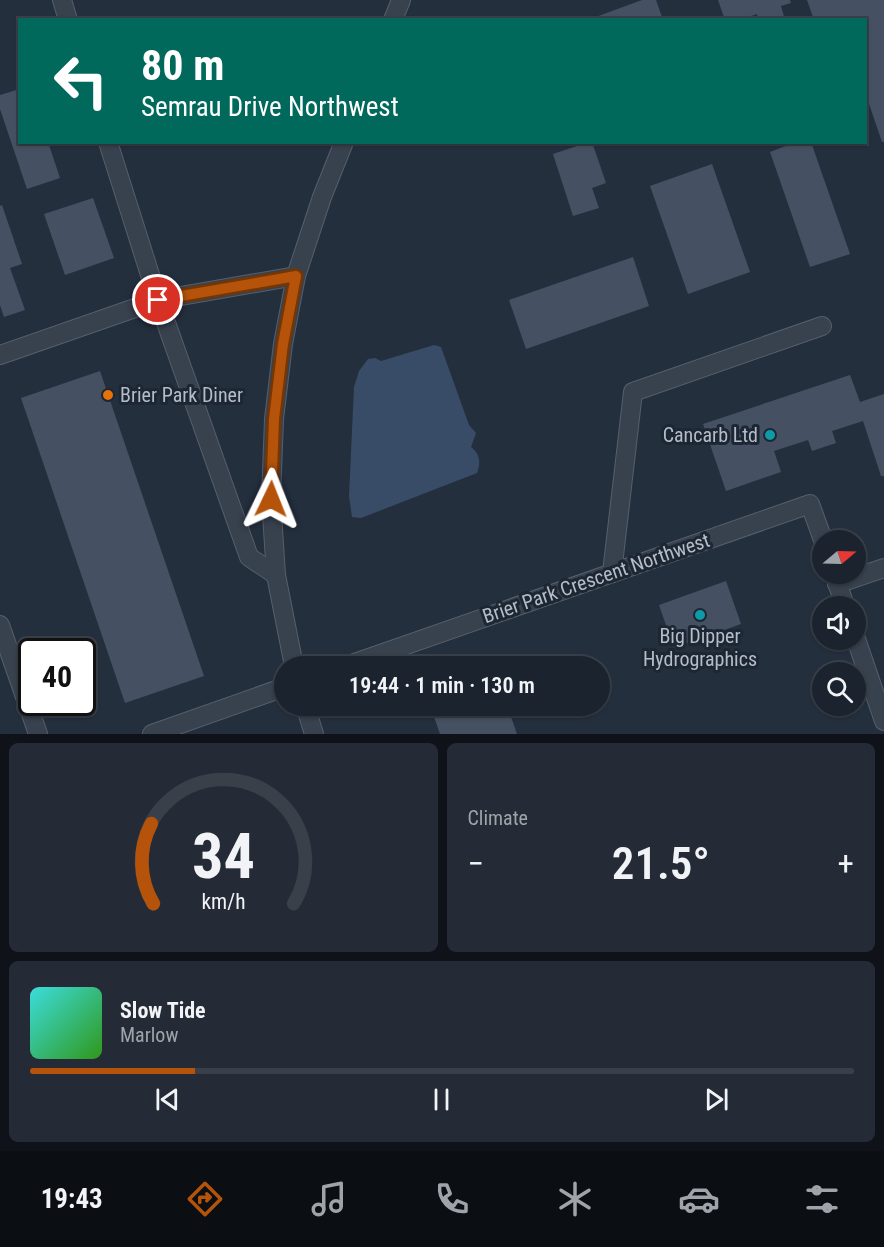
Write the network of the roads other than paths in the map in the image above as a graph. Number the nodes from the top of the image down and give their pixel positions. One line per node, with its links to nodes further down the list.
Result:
1 (62, 0): 3 (street)
2 (401, 0): 4 (street)
3 (67, 18)
4 (394, 18)
5 (109, 144): 8 (street)
6 (343, 144): 7 (street)
7 (296, 276): 8 (street); 15 (street)
8 (158, 300): 10 (street); 15 (street)
9 (822, 326): 14 (street)
10 (0, 355)
11 (819, 530): 14 (street, Brier Park Crescent Northwest)
12 (884, 568): 13 (street)
13 (866, 572)
14 (612, 573): 19 (street, Brier Park Crescent Northwest)
15 (276, 575): 18 (street)
16 (0, 625): 23 (street)
17 (860, 650): 22 (street)
18 (292, 656)
19 (375, 656)
20 (274, 691): 24 (street)
21 (308, 716): 25 (street)
22 (884, 722)
23 (38, 734)
24 (152, 734)
25 (314, 734)

